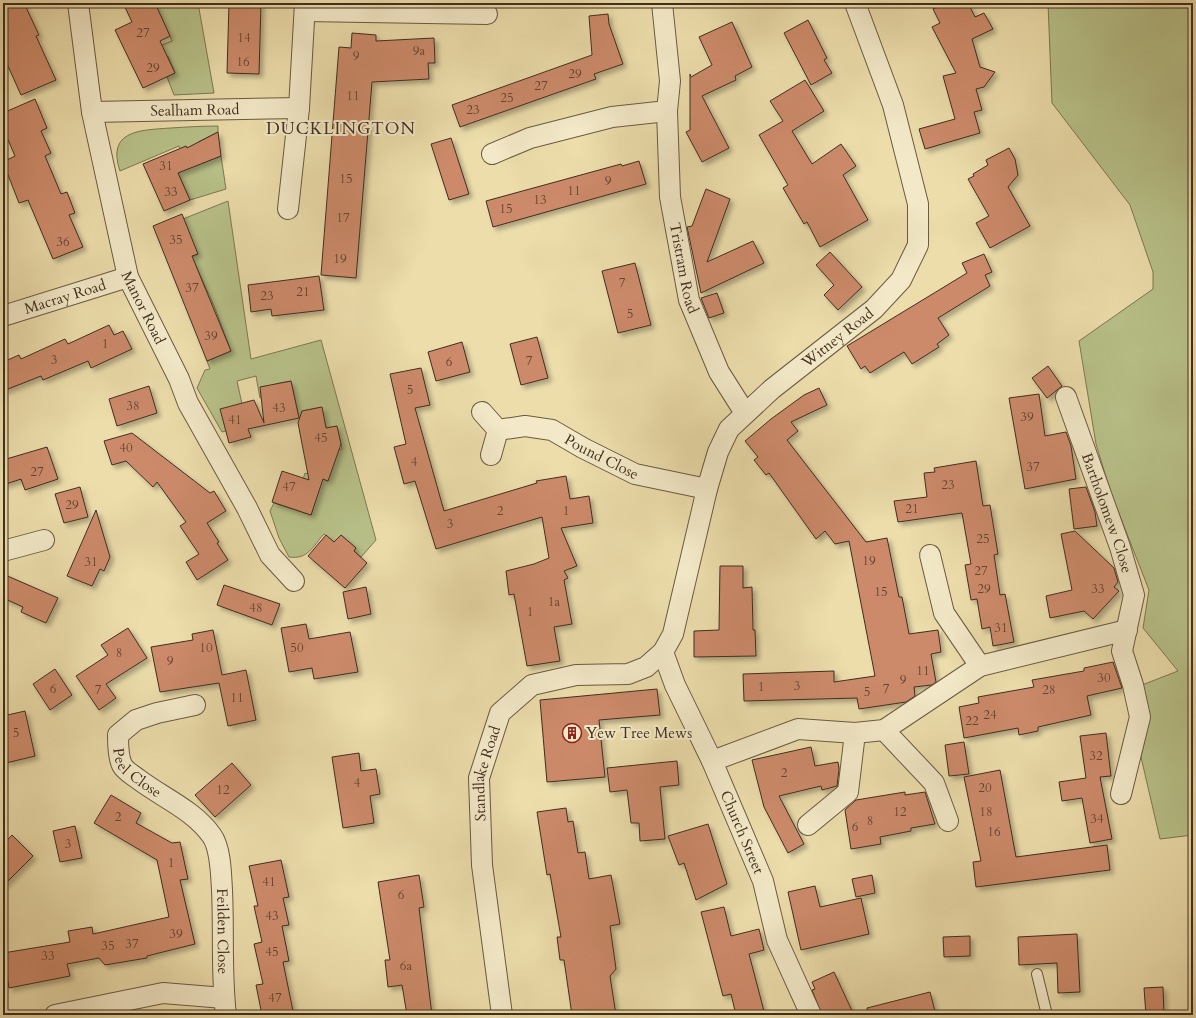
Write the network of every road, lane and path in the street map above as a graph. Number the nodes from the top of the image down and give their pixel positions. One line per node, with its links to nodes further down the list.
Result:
1 (78, 3): 8 (street, Manor Road)
2 (662, 3): 7 (street, Tristram Road)
3 (855, 3): 15 (street, Witney Road)
4 (305, 7): 5 (street); 6 (street)
5 (487, 14)
6 (299, 108): 8 (street, Sealham Road); 10 (street)
7 (667, 111): 9 (street); 15 (street, Tristram Road)
8 (92, 112): 11 (street, Manor Road)
9 (492, 154)
10 (288, 209)
11 (128, 277): 12 (street, Macray Road); 22 (street, Manor Road)
12 (3, 316)
13 (1066, 397): 23 (street, Bartholomew Close)
14 (482, 412): 16 (street)
15 (745, 413): 18 (street, Witney Road)
16 (498, 430): 17 (street); 18 (street, Pound Close)
17 (491, 455)
18 (707, 488): 24 (street, Witney Road)
19 (44, 540): 20 (street)
20 (3, 551)
21 (930, 555): 25 (street)
22 (294, 581)
23 (1127, 630): 25 (street); 30 (street, Bartholomew Close)
24 (663, 652): 29 (street, Church Street); 37 (street, Standlake Road)
25 (980, 666): 27 (street)
26 (196, 705): 33 (street, Peel Close)
27 (884, 730): 28 (street); 31 (street)
28 (855, 733): 29 (street); 32 (street)
29 (712, 761): 38 (street, Church Street)
30 (1121, 794)
31 (948, 821)
32 (808, 825)
33 (220, 864): 35 (street, Feilden Close)
34 (1037, 974): 39 (lane)
35 (225, 1006): 36 (street, Feilden Close)
36 (55, 1015)
37 (502, 1015)
38 (810, 1015)
39 (1047, 1015)

